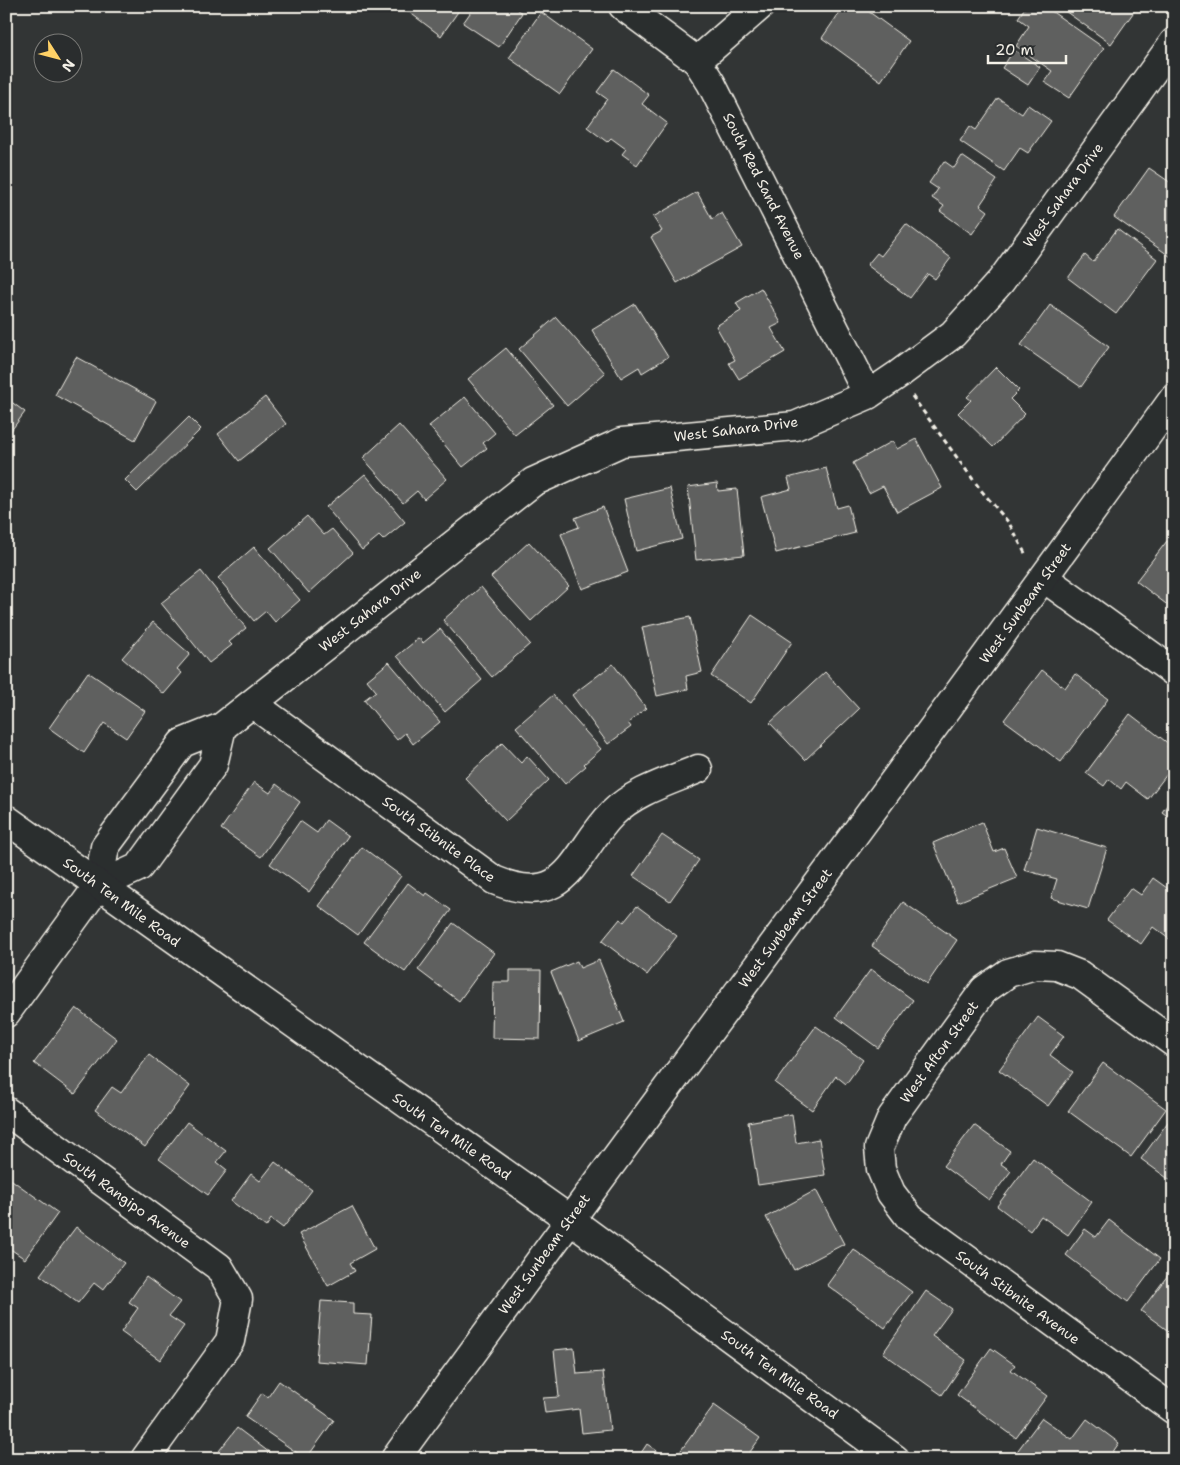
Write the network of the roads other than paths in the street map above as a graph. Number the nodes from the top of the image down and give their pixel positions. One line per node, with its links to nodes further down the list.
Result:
1 (623, 6): 4 (street, South Red Sand Avenue)
2 (760, 6): 4 (street)
3 (1174, 42): 5 (street, West Sahara Drive)
4 (697, 61): 5 (street, South Red Sand Avenue)
5 (868, 396): 9 (street, West Sahara Drive)
6 (1174, 398): 7 (street, West Sunbeam Street)
7 (1044, 578): 8 (street); 18 (street, West Sunbeam Street)
8 (1174, 672)
9 (253, 704): 10 (street, West Sahara Drive); 11 (street, South Stibnite Place)
10 (222, 727): 13 (street, West Sahara Drive); 13 (street, West Sahara Drive)
11 (698, 769)
12 (6, 819): 13 (street, South Ten Mile Road)
13 (98, 886): 14 (street, West Sahara Drive); 18 (street, South Ten Mile Road)
14 (6, 1012)
15 (1174, 1044): 17 (street, West Afton Street)
16 (6, 1112): 20 (street, South Rangipo Avenue)
17 (881, 1169): 19 (street, South Stibnite Avenue)
18 (569, 1219): 21 (street, West Sunbeam Street); 22 (street, South Ten Mile Road)
19 (1174, 1410)
20 (145, 1459)
21 (395, 1459)
22 (895, 1459)

